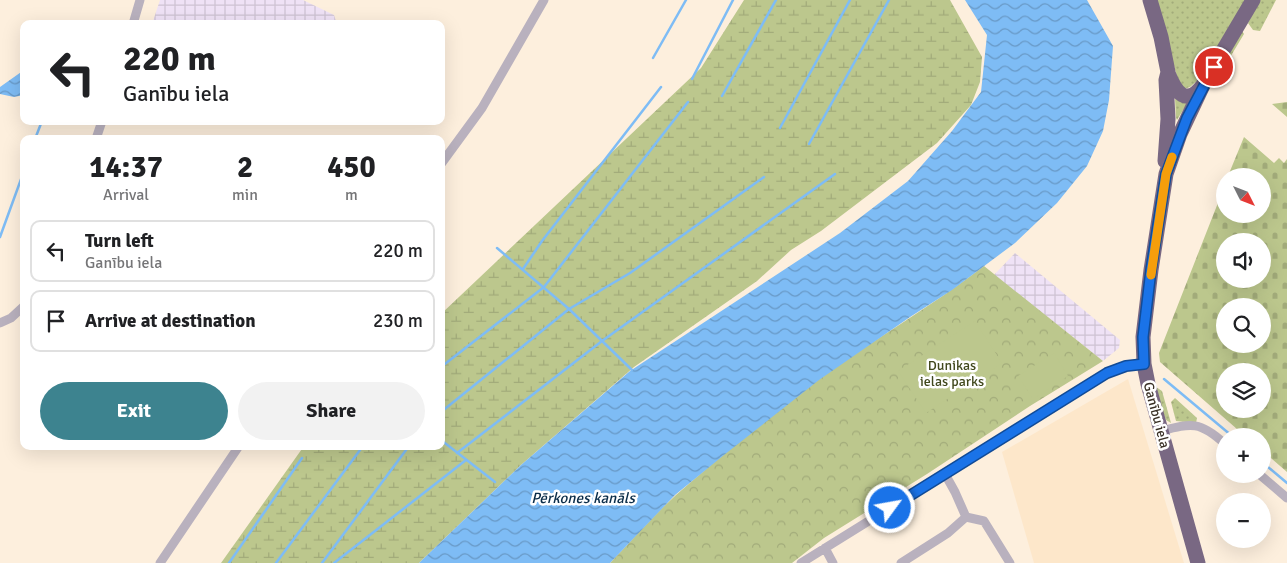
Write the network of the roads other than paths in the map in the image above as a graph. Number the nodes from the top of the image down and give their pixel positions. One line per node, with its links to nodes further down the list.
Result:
1 (140, 0): 5 (street)
2 (544, 0): 8 (street)
3 (1150, 0): 6 (highway, Ganību iela)
4 (1253, 0): 7 (highway, Ganību iela)
5 (134, 20)
6 (1168, 72): 7 (highway); 9 (highway, Ganību iela)
7 (1205, 82): 9 (highway, Ganību iela)
8 (445, 159)
9 (1166, 174): 12 (highway, Ganību iela)
10 (20, 310): 11 (street)
11 (0, 323)
12 (1144, 364): 13 (highway, Ganību iela); 16 (street)
13 (1161, 431): 14 (street); 26 (highway, Ganību iela)
14 (1216, 436)
15 (236, 450): 21 (street)
16 (944, 474): 19 (street); 20 (street)
17 (1270, 483): 18 (street)
18 (1287, 498)
19 (966, 517): 24 (street); 25 (street)
20 (824, 548): 22 (street); 23 (street)
21 (160, 563)
22 (801, 563)
23 (832, 563)
24 (900, 563)
25 (1010, 563)
26 (1198, 563)

